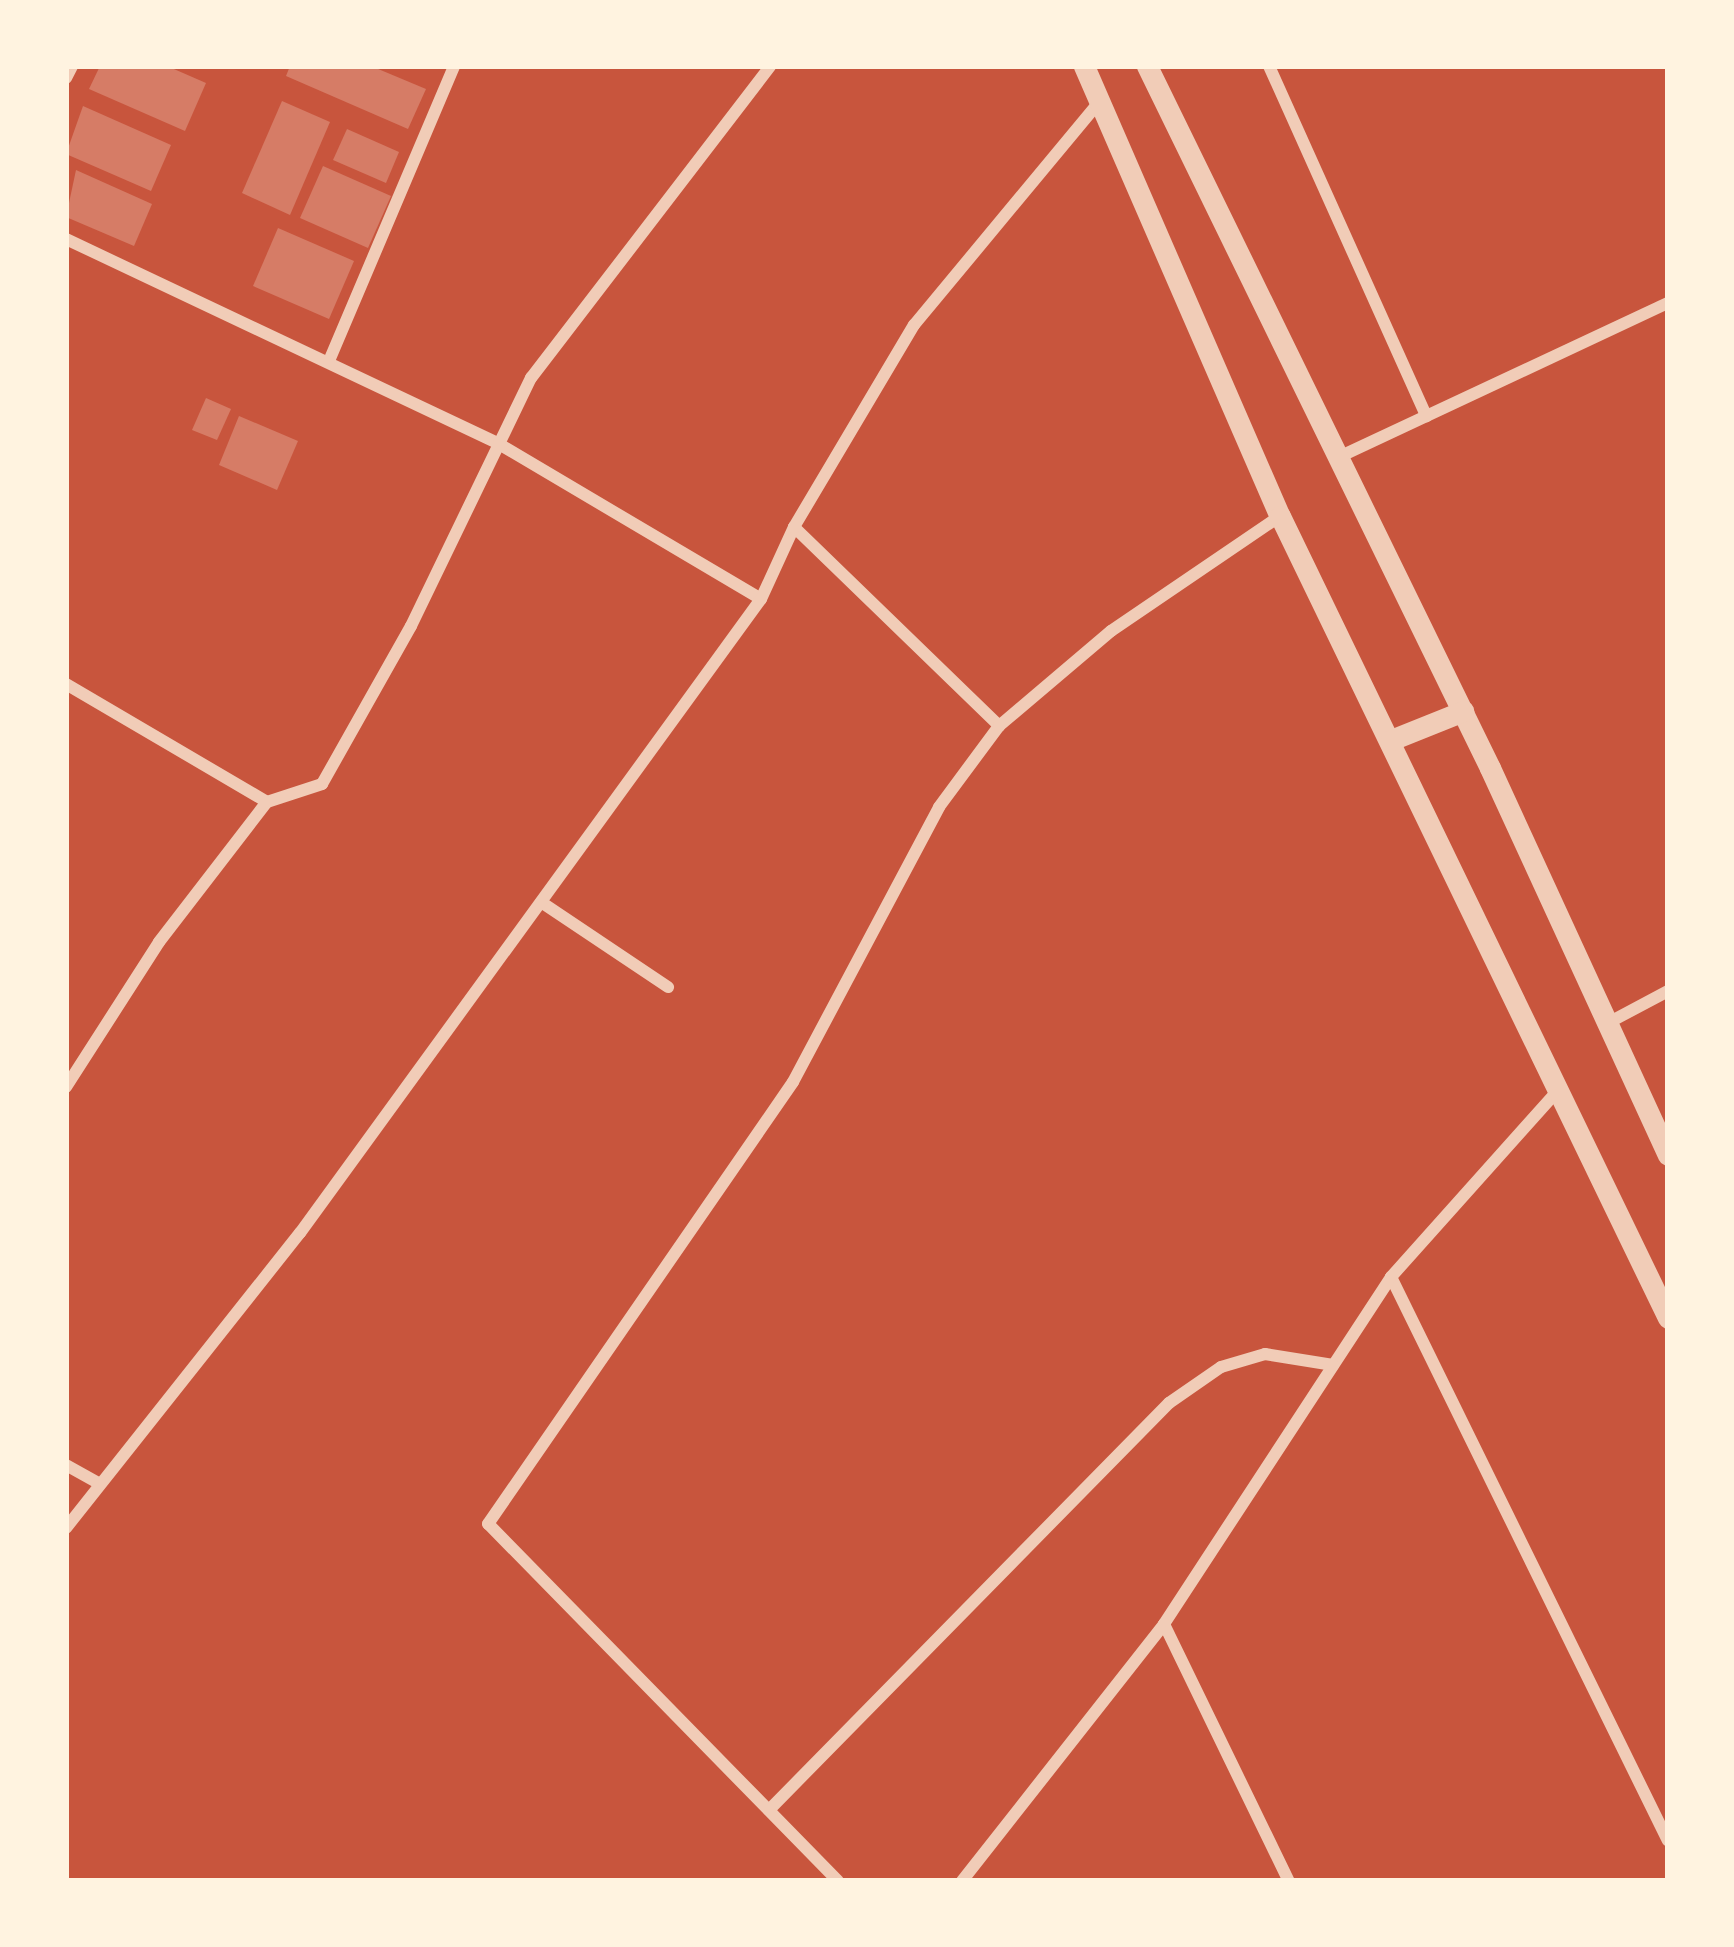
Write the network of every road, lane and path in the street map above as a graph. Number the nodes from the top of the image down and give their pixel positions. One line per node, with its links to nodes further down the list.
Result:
1 (72, 66): 7 (street)
2 (454, 66): 11 (street)
3 (770, 66): 13 (street)
4 (1084, 66): 8 (street)
5 (1147, 66): 14 (street)
6 (1269, 66): 12 (street)
7 (66, 79)
8 (1101, 100): 15 (street); 16 (street)
9 (66, 239): 11 (street)
10 (1668, 303): 12 (street)
11 (329, 361): 13 (street)
12 (1426, 416): 14 (street)
13 (500, 444): 17 (street); 22 (street)
14 (1341, 457): 19 (street)
15 (1280, 516): 20 (street); 21 (street)
16 (794, 527): 17 (street); 20 (street)
17 (761, 599): 23 (street)
18 (66, 684): 22 (street)
19 (1462, 711): 21 (street); 26 (street)
20 (999, 726): 39 (street)
21 (1391, 740): 30 (street)
22 (267, 802): 28 (street)
23 (541, 902): 24 (street); 36 (street)
24 (668, 987)
25 (1668, 991): 26 (street)
26 (1605, 1025): 31 (street)
27 (66, 1058): 28 (street)
28 (79, 1067): 29 (street)
29 (66, 1087)
30 (1561, 1087): 32 (street); 33 (street)
31 (1668, 1155)
32 (1391, 1277): 34 (street); 40 (street)
33 (1668, 1318)
34 (1333, 1365): 38 (street); 39 (street)
35 (66, 1465): 36 (street)
36 (100, 1484): 37 (street)
37 (66, 1528)
38 (1164, 1624): 42 (street); 43 (street)
39 (769, 1810): 41 (street)
40 (1668, 1841)
41 (838, 1881)
42 (962, 1881)
43 (1289, 1881)

